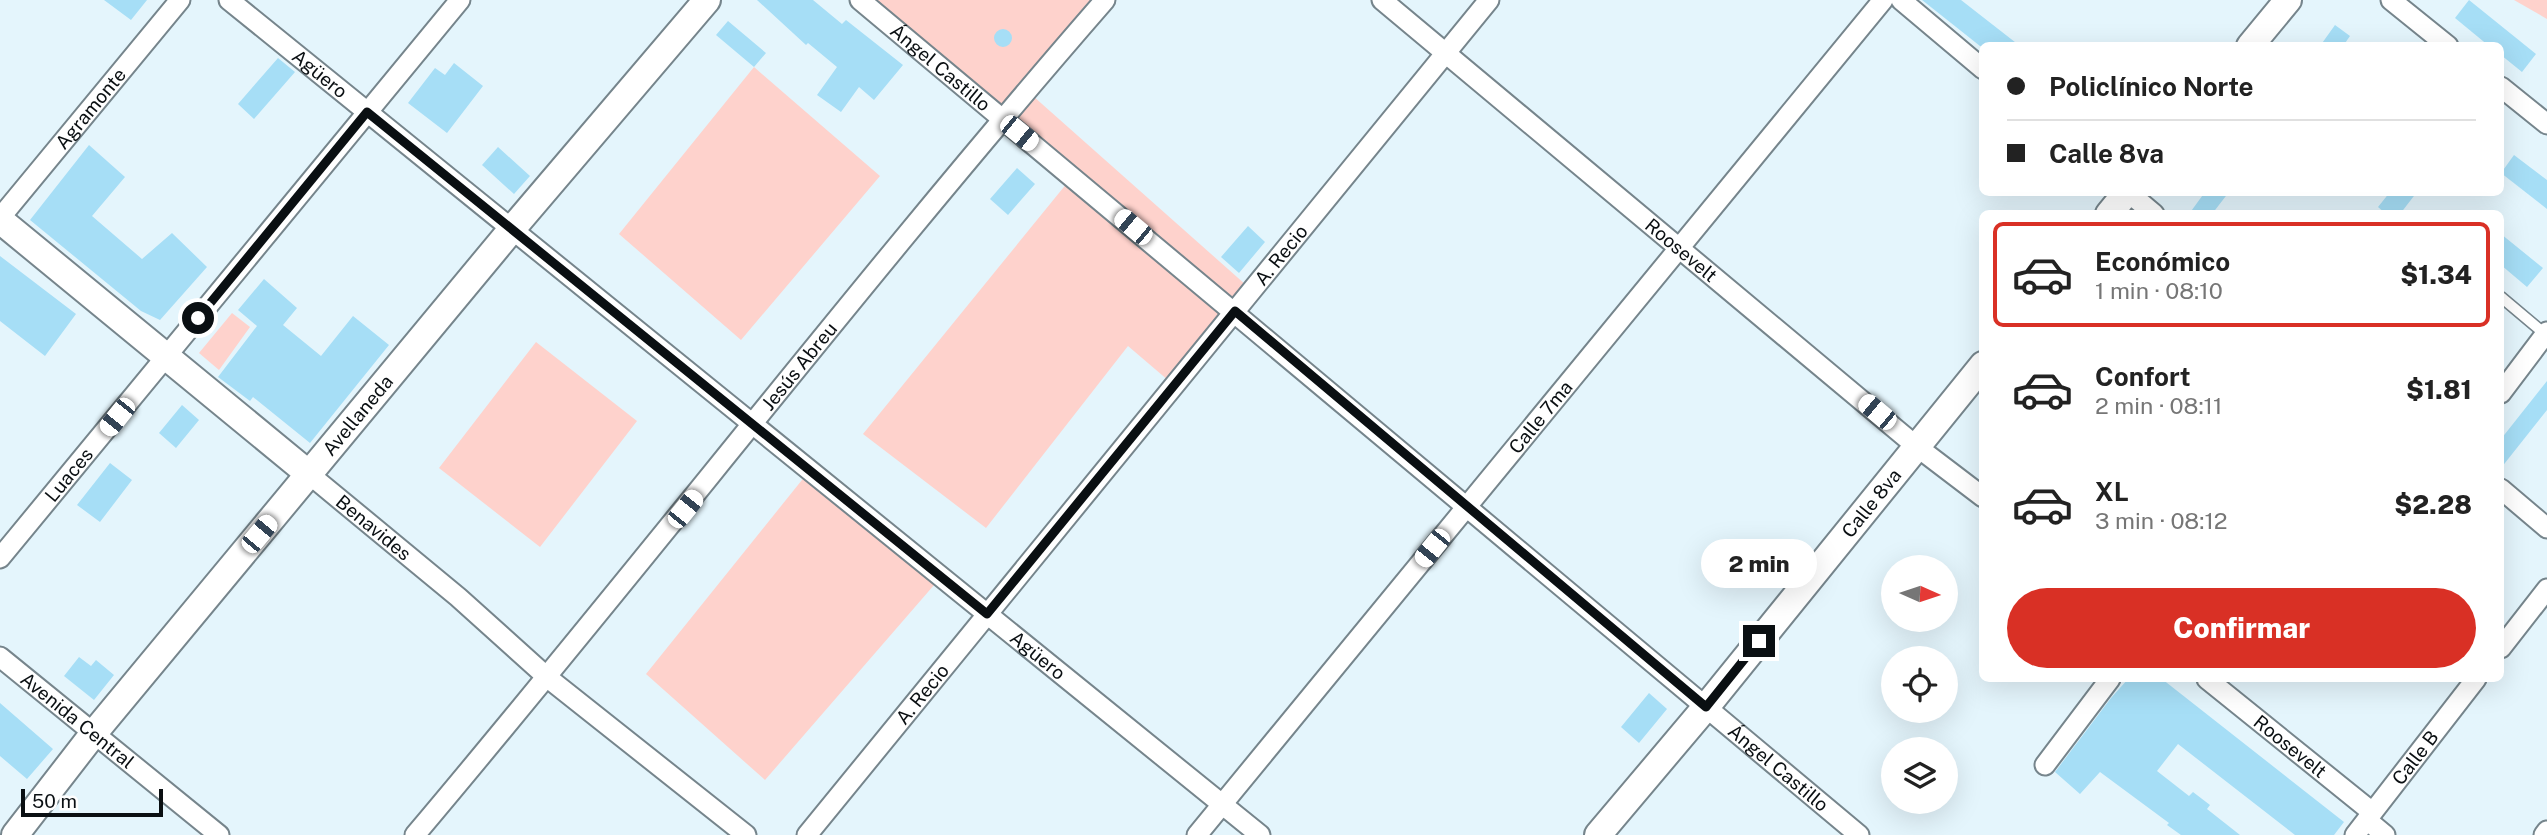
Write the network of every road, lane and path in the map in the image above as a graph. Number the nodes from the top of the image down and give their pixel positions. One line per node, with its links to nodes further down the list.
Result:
1 (180, 0): 25 (street, Agramonte)
2 (229, 0): 18 (street, Agüero)
3 (460, 0): 18 (street, Luaces)
4 (707, 0): 26 (street, Avellaneda)
5 (860, 0): 19 (street, Ángel Castillo)
6 (1105, 0): 19 (street, Jesús Abreu)
7 (1382, 0): 15 (street, Roosevelt)
8 (1489, 0): 15 (street, A. Recio)
9 (1883, 0): 27 (street, Calle 7ma)
10 (1901, 0): 16 (street)
11 (2288, 0): 13 (street)
12 (2391, 0): 14 (street)
13 (2253, 42)
14 (2443, 42)
15 (1445, 53): 27 (street, Roosevelt); 29 (street, A. Recio)
16 (1979, 66)
17 (2504, 89): 20 (street)
18 (367, 112): 26 (street, Agüero); 31 (street, Luaces)
19 (1002, 119): 29 (street, Ángel Castillo); 34 (street, Jesús Abreu)
20 (2547, 124)
21 (2124, 196): 23 (street)
22 (2132, 196): 24 (street)
23 (2112, 210)
24 (2149, 210)
25 (0, 219): 31 (street, Benavides)
26 (512, 229): 34 (street, Agüero); 36 (street, Avellaneda)
27 (1678, 247): 35 (street, Roosevelt); 39 (street, Calle 7ma)
28 (2504, 299): 30 (lane)
29 (1235, 311): 39 (street, Ángel Castillo); 43 (street, A. Recio)
30 (2546, 333): 33 (street)
31 (167, 357): 36 (street, Benavides); 41 (street, Luaces)
32 (1979, 370): 35 (street, Calle 8va)
33 (2504, 389)
34 (753, 425): 43 (street, Agüero); 46 (street, Jesús Abreu)
35 (1916, 446): 38 (street, Roosevelt); 50 (street, Calle 8va)
36 (309, 474): 46 (street, Benavides); 51 (street, Avellaneda)
37 (2504, 491): 40 (street)
38 (1979, 494)
39 (1467, 505): 50 (street, Ángel Castillo); 53 (street, Calle 7ma)
40 (2547, 527)
41 (0, 558)
42 (2547, 589): 44 (street)
43 (987, 614): 53 (street, Agüero); 59 (street, A. Recio)
44 (2504, 644)
45 (0, 657): 51 (street, Avenida Central)
46 (548, 678): 57 (street, Jesús Abreu); 58 (street, Benavides)
47 (2108, 682): 52 (street)
48 (2210, 682): 54 (street, Roosevelt)
49 (2474, 682): 54 (street, Calle B)
50 (1706, 707): 62 (street, Calle 8va); 63 (street, Ángel Castillo)
51 (94, 733): 55 (street, Avellaneda); 56 (street, Avenida Central)
52 (2045, 765)
53 (1222, 804): 60 (street, Calle 7ma); 61 (street, Agüero)
54 (2364, 822): 64 (street, Roosevelt)
55 (15, 835)
56 (219, 835)
57 (415, 835)
58 (746, 835)
59 (807, 835)
60 (1197, 835)
61 (1260, 835)
62 (1598, 835)
63 (1859, 835)
64 (2385, 835)

